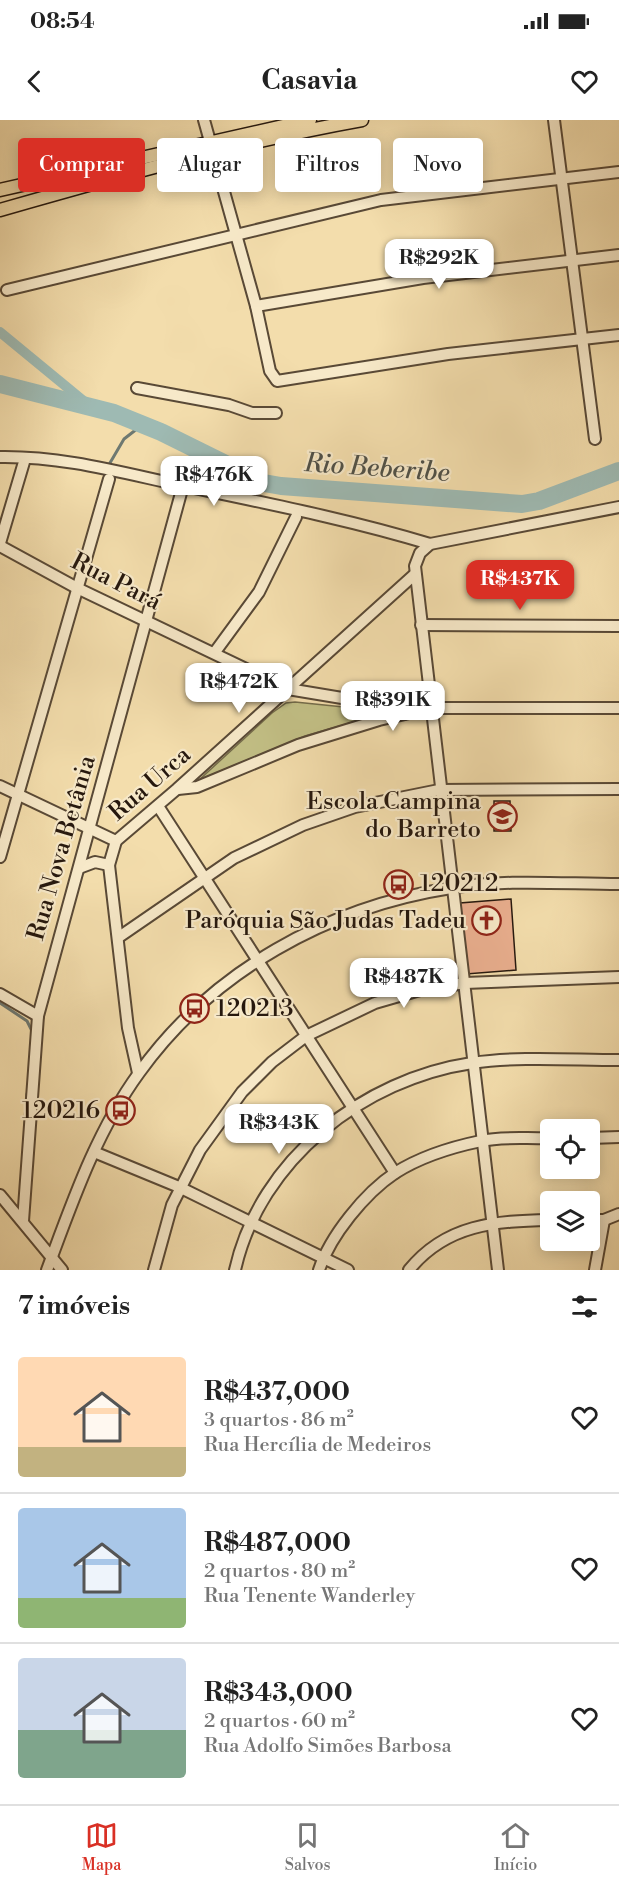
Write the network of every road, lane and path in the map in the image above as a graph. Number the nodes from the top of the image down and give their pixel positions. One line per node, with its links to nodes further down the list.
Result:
1 (204, 120): 5 (street)
2 (310, 120): 6 (main road)
3 (362, 120): 7 (main road)
4 (554, 120): 11 (street)
5 (209, 138)
6 (244, 138)
7 (261, 138)
8 (157, 155): 12 (main road)
9 (157, 163): 14 (main road)
10 (619, 172): 11 (street)
11 (560, 179): 17 (street); 19 (street)
12 (0, 190)
13 (224, 192): 17 (street)
14 (35, 198): 15 (main road); 16 (main road)
15 (0, 202)
16 (0, 210)
17 (236, 233): 20 (street); 21 (street)
18 (619, 255): 19 (street)
19 (570, 260): 21 (street); 23 (street)
20 (8, 290)
21 (256, 306): 23 (street)
22 (619, 335): 23 (street)
23 (580, 339): 26 (street)
24 (137, 388): 25 (street)
25 (276, 413)
26 (595, 439)
27 (0, 457): 34 (street)
28 (24, 462): 33 (street)
29 (109, 479): 36 (street)
30 (181, 493): 37 (street, Rua Nova Betânia)
31 (619, 507): 34 (street)
32 (296, 517): 40 (street)
33 (0, 544): 36 (street, Rua Pará)
34 (430, 544): 35 (street)
35 (414, 575): 38 (street); 41 (street, Rua Urca)
36 (74, 586): 37 (street, Rua Pará); 48 (street)
37 (145, 621): 40 (street, Rua Pará); 50 (street, Rua Nova Betânia)
38 (421, 625): 39 (street); 42 (street)
39 (619, 626)
40 (215, 652): 41 (street, Rua Pará)
41 (288, 689): 44 (street, Rua Pará); 45 (street, Rua Urca)
42 (431, 708): 43 (street); 44 (street); 47 (street)
43 (619, 708)
44 (404, 714): 45 (street)
45 (177, 789): 49 (street, Rua Urca)
46 (619, 789): 47 (street)
47 (439, 790): 55 (street); 57 (street)
48 (11, 791): 50 (street); 52 (street)
49 (158, 806): 51 (street, Rua Urca); 55 (street)
50 (91, 828): 51 (street); 54 (street, Rua Nova Betânia)
51 (116, 841): 53 (street, Rua Urca)
52 (0, 857)
53 (109, 865): 54 (street); 58 (street)
54 (79, 868): 63 (street, Rua Nova Betânia)
55 (203, 878): 58 (street); 59 (street)
56 (619, 884): 57 (street)
57 (454, 887): 59 (street); 61 (street)
58 (120, 937): 67 (street)
59 (256, 961): 64 (street); 67 (street)
60 (619, 977): 61 (street)
61 (465, 982): 64 (street); 66 (street)
62 (0, 994): 63 (street)
63 (38, 1016): 81 (street, Rua Nova Betânia)
64 (306, 1036): 68 (street); 75 (street)
65 (619, 1060): 66 (street)
66 (473, 1063): 68 (street); 72 (street)
67 (138, 1073): 73 (street)
68 (351, 1109): 74 (street); 82 (street)
69 (619, 1137): 71 (street)
70 (540, 1138): 72 (street)
71 (600, 1138)
72 (483, 1140): 74 (street); 83 (street)
73 (94, 1152): 75 (street); 84 (street)
74 (395, 1173): 85 (street)
75 (179, 1187): 82 (street); 88 (street)
76 (0, 1195): 81 (street)
77 (619, 1214): 80 (street)
78 (540, 1220): 83 (street)
79 (600, 1220): 80 (street)
80 (604, 1220): 93 (street)
81 (23, 1221): 84 (street)
82 (251, 1222): 85 (street); 89 (street)
83 (494, 1222): 91 (street); 92 (street)
84 (52, 1256): 86 (street); 87 (street)
85 (321, 1265): 90 (street)
86 (47, 1270)
87 (62, 1270)
88 (153, 1270)
89 (235, 1270)
90 (348, 1270)
91 (409, 1270)
92 (498, 1270)
93 (595, 1270)

